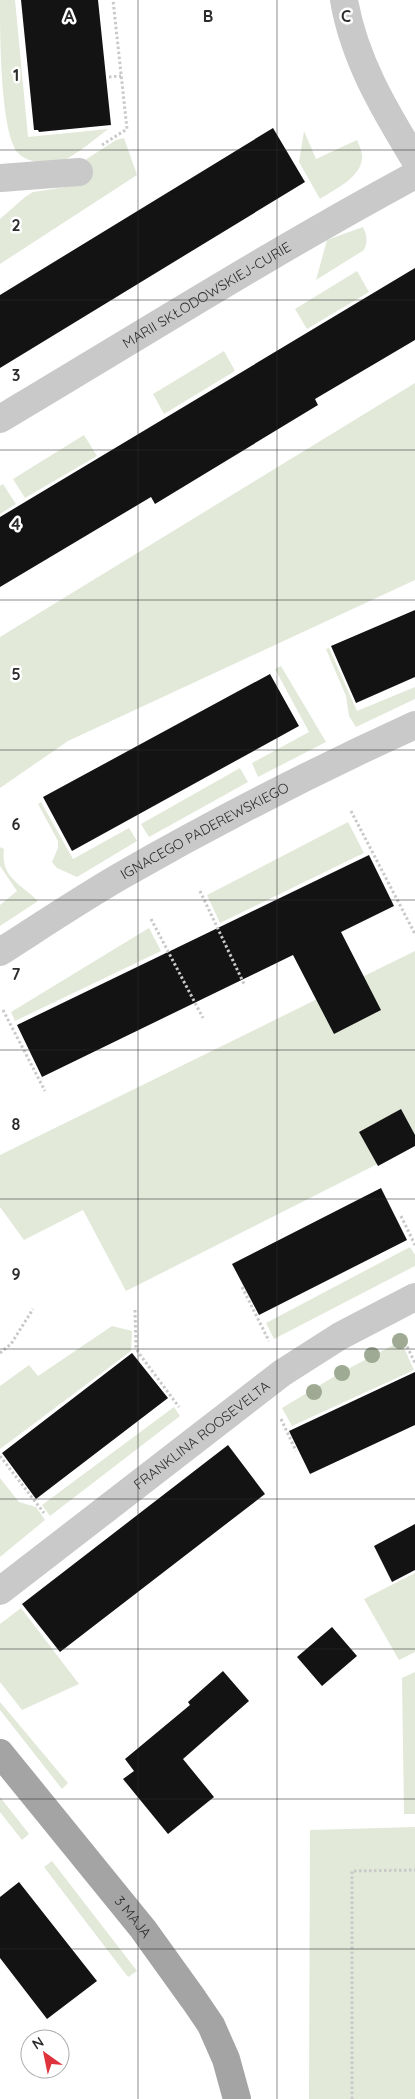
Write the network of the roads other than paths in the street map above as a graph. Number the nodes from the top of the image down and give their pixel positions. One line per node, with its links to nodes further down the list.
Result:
1 (344, 0): 2 (street)
2 (415, 160)
3 (79, 172): 4 (street)
4 (0, 174)
5 (415, 175): 6 (street, MARII SKŁODOWSKIEJ-CURIE)
6 (0, 419)
7 (415, 724): 8 (street, IGNACEGO PADEREWSKIEGO)
8 (0, 952)
9 (415, 1297): 10 (street, FRANKLINA ROOSEVELTA)
10 (0, 1591)
11 (0, 1753): 12 (main road, 3 MAJA)
12 (237, 2099)

